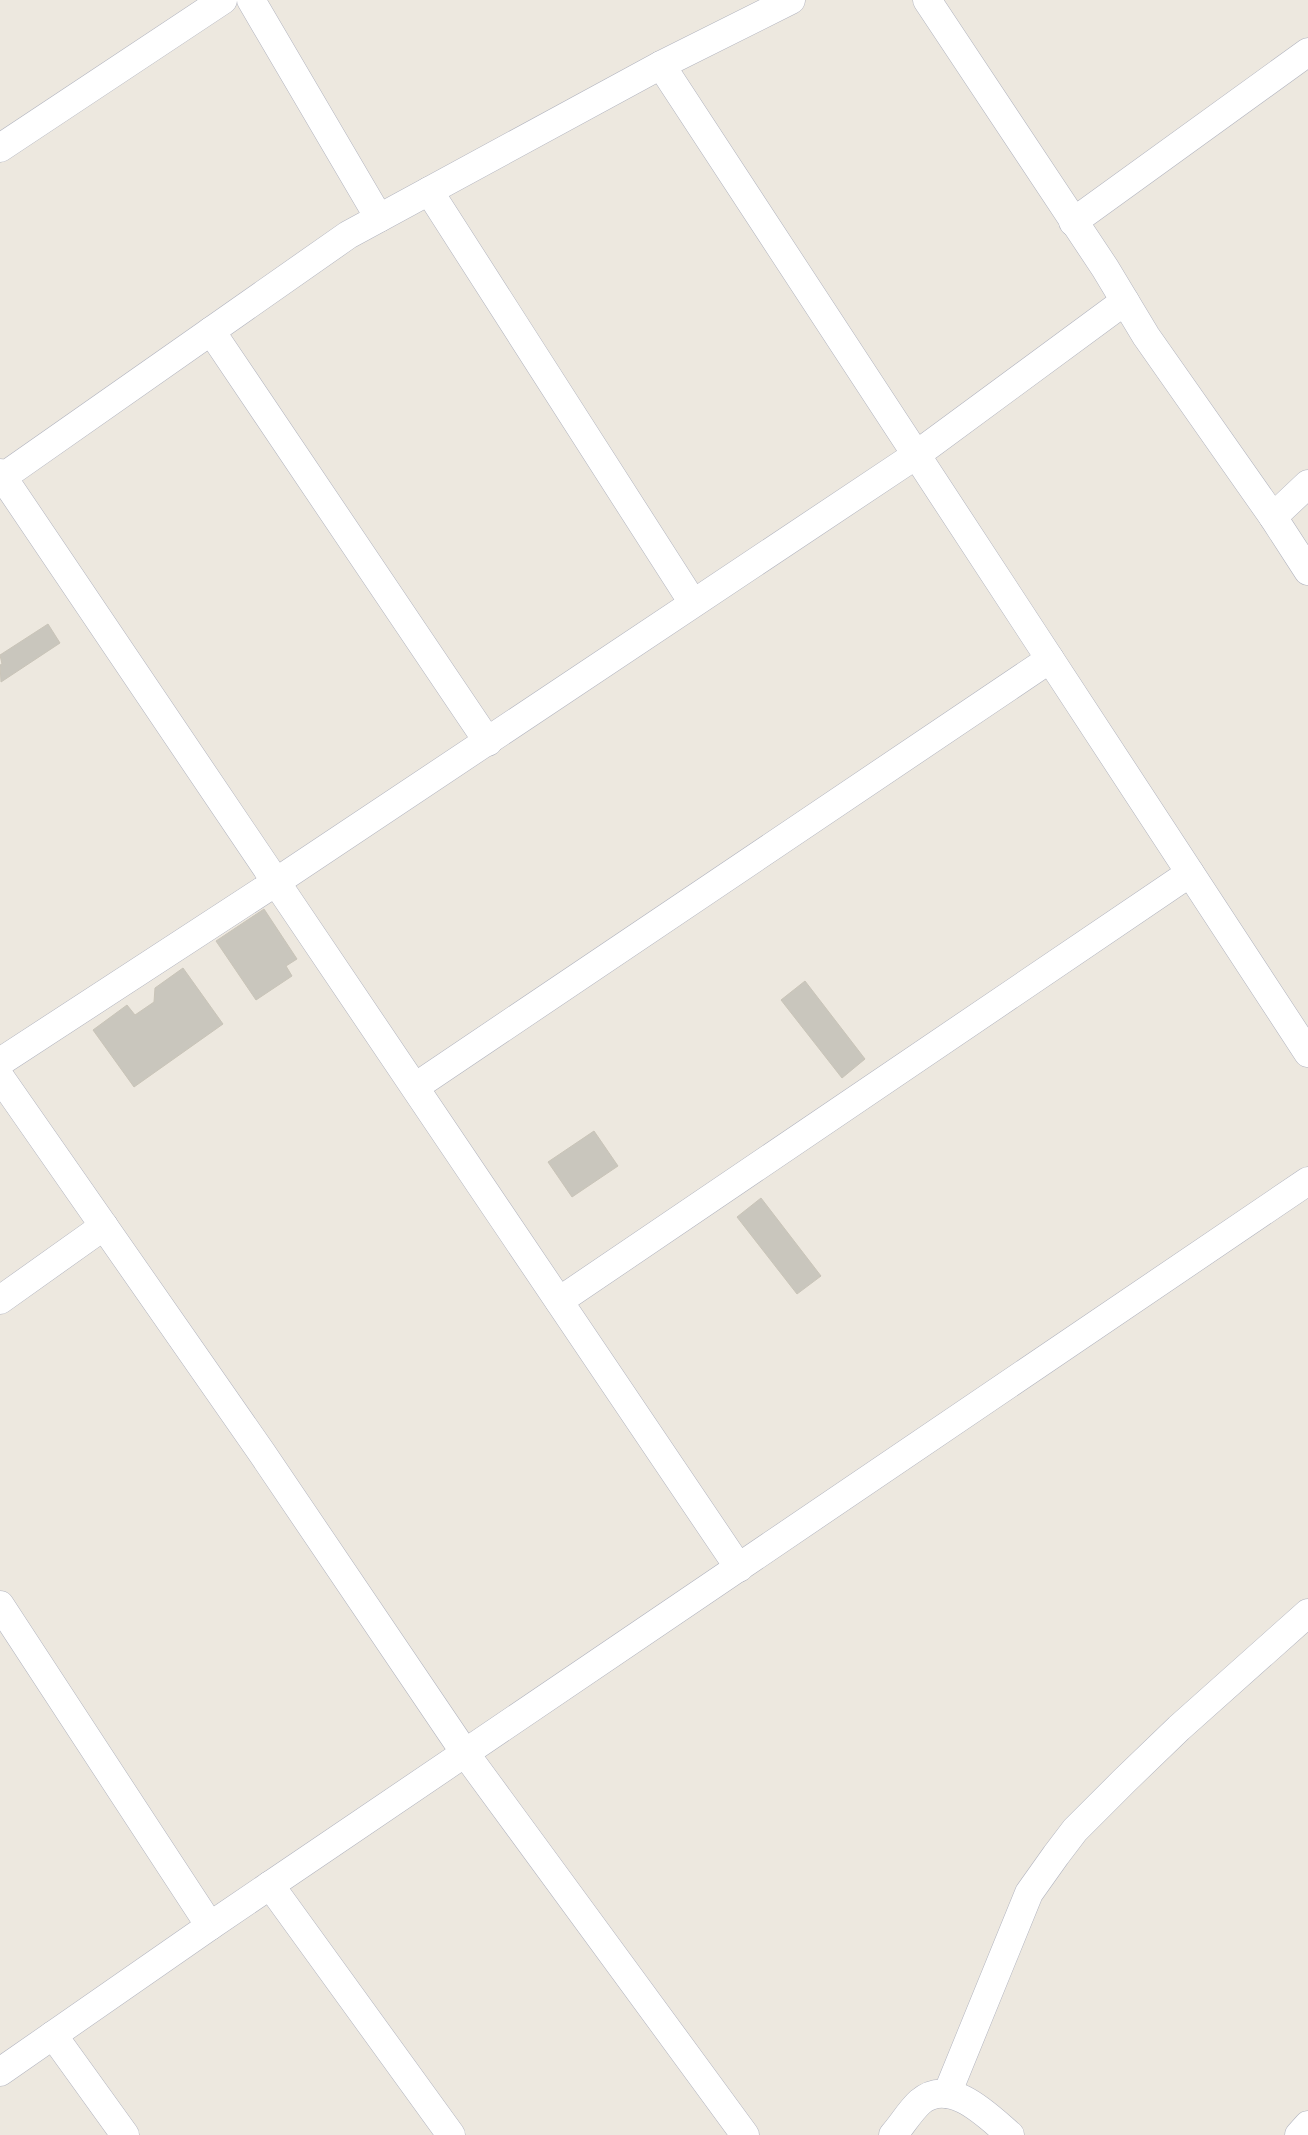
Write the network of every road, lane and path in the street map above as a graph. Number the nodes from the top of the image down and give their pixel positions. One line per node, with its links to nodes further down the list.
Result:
1 (223, 0): 7 (street)
2 (251, 0): 9 (street)
3 (790, 0): 6 (street)
4 (927, 0): 10 (street)
5 (1308, 52): 10 (street)
6 (660, 65): 8 (street); 13 (street)
7 (0, 148)
8 (429, 191): 9 (street); 18 (street)
9 (379, 218): 12 (street)
10 (1074, 222): 11 (street)
11 (1125, 302): 13 (street); 16 (street)
12 (211, 331): 14 (street); 20 (street)
13 (916, 455): 18 (street); 19 (street)
14 (1, 476): 22 (street)
15 (1308, 484): 16 (street)
16 (1273, 517): 17 (street)
17 (1308, 571)
18 (693, 603): 20 (street)
19 (1050, 659): 21 (street); 26 (street)
20 (488, 742): 22 (street)
21 (1190, 873): 23 (street); 30 (street)
22 (276, 882): 24 (street); 26 (street)
23 (1308, 1053)
24 (0, 1062)
25 (0, 1078): 28 (street)
26 (415, 1087): 30 (street)
27 (1308, 1181): 31 (street)
28 (104, 1226): 29 (street); 34 (street)
29 (0, 1300)
30 (559, 1301): 31 (street)
31 (739, 1568): 34 (street)
32 (0, 1605): 36 (street)
33 (1308, 1612): 39 (street)
34 (465, 1753): 35 (street); 43 (street)
35 (270, 1885): 36 (street); 42 (street)
36 (210, 1926): 37 (street)
37 (53, 2035): 38 (street); 41 (street)
38 (0, 2072)
39 (947, 2094): 44 (street); 45 (street)
40 (1308, 2125): 46 (street)
41 (125, 2135)
42 (451, 2135)
43 (745, 2135)
44 (893, 2135)
45 (1010, 2135)
46 (1299, 2135)

